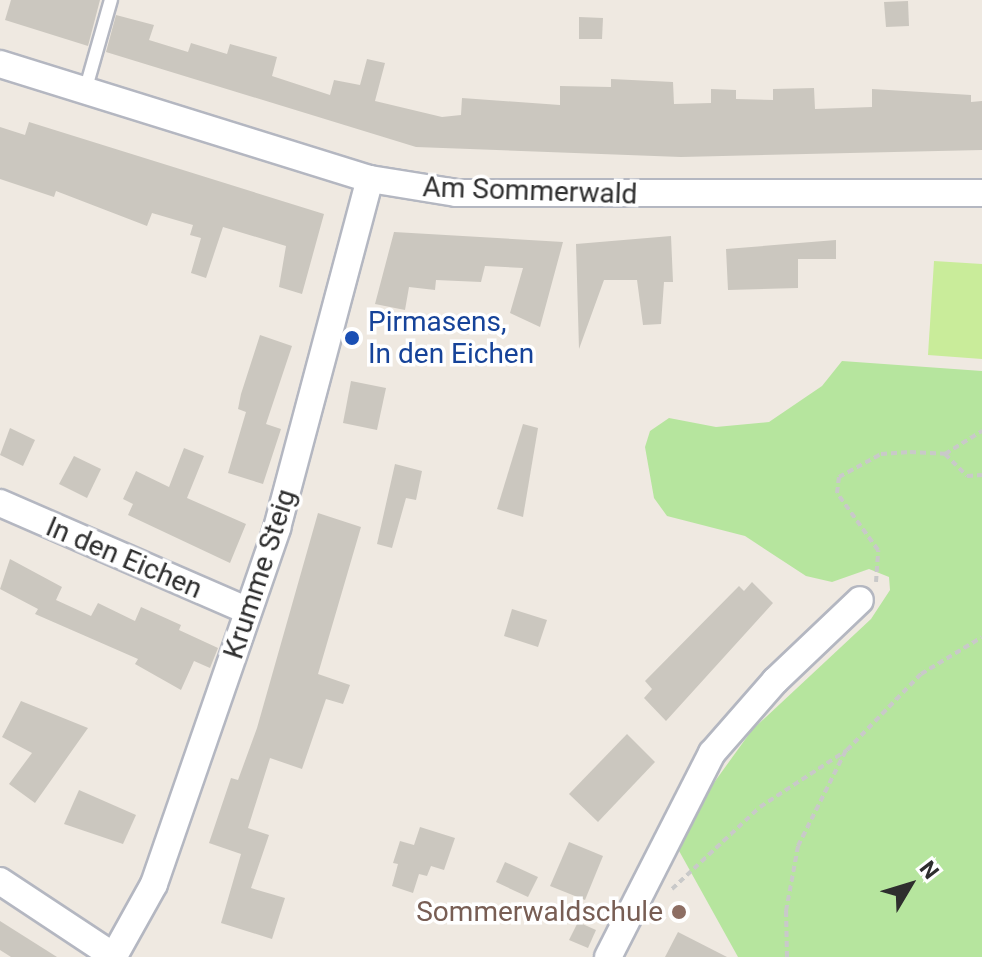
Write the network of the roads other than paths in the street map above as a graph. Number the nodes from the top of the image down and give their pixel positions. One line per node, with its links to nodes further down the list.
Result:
1 (111, 0): 3 (lane)
2 (0, 64): 3 (street, Am Sommerwald)
3 (85, 91): 4 (street, Am Sommerwald)
4 (370, 179): 5 (street, Am Sommerwald); 8 (street, Krumme Steig)
5 (982, 193)
6 (0, 503): 8 (street, In den Eichen)
7 (860, 600): 11 (street)
8 (248, 611): 10 (street, Krumme Steig)
9 (0, 881): 10 (street)
10 (114, 956)
11 (608, 957)

